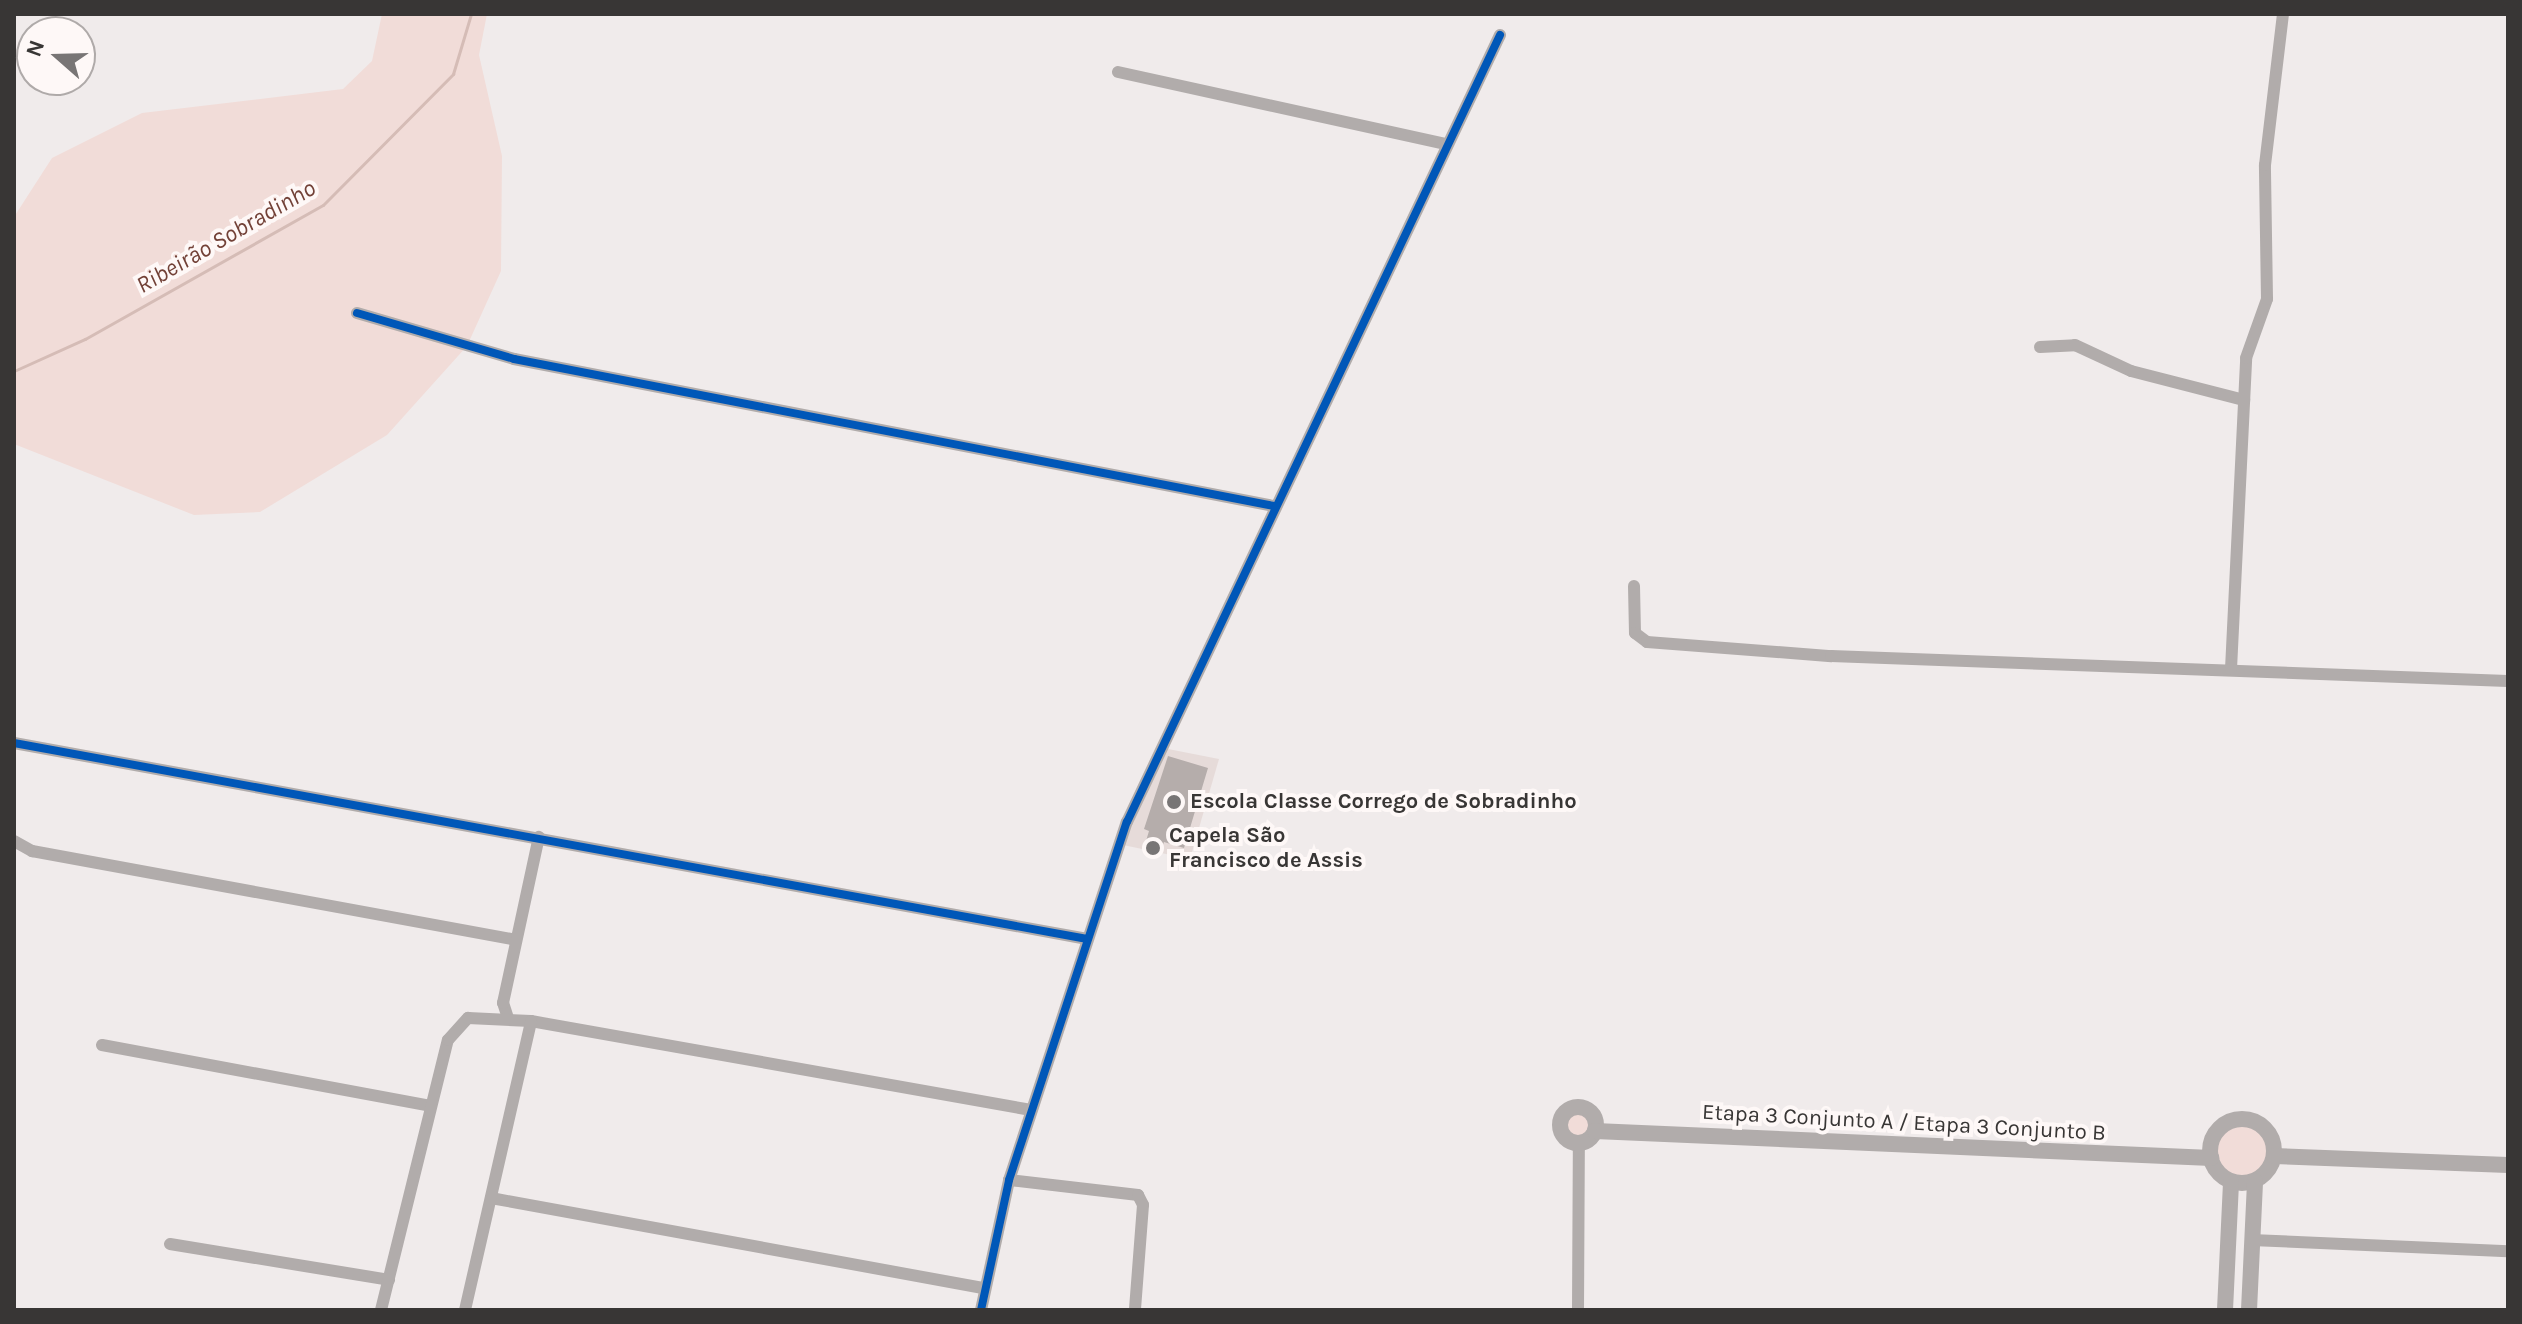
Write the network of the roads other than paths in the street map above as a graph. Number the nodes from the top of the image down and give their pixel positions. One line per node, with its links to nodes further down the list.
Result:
1 (2283, 14): 7 (street)
2 (1500, 35): 4 (street)
3 (1118, 72): 4 (street)
4 (1446, 144): 8 (street)
5 (357, 313): 8 (street)
6 (2040, 347): 7 (street)
7 (2244, 400): 10 (street)
8 (1274, 506): 15 (street)
9 (1634, 586): 10 (street)
10 (2231, 669): 11 (street)
11 (2508, 681)
12 (14, 743): 13 (street)
13 (539, 837): 15 (street); 16 (street)
14 (14, 841): 16 (street)
15 (1087, 939): 21 (street)
16 (516, 940): 17 (street)
17 (508, 1018): 18 (street); 20 (street)
18 (531, 1021): 21 (street); 30 (street)
19 (102, 1045): 20 (street)
20 (430, 1106): 34 (street)
21 (1031, 1110): 27 (street)
22 (1595, 1131): 23 (street); 23 (street); 25 (street, Etapa 3 Conjunto A / Etapa 3 Conjunto B)
23 (1579, 1143): 40 (street)
24 (2274, 1156): 25 (street); 26 (street); 28 (street)
25 (2211, 1158): 29 (street)
26 (2508, 1165)
27 (1009, 1180): 35 (street); 39 (street)
28 (2255, 1181): 29 (street); 31 (street)
29 (2231, 1182): 41 (street)
30 (491, 1198): 35 (street); 37 (street)
31 (2251, 1240): 33 (street); 42 (street)
32 (170, 1244): 34 (street)
33 (2508, 1251)
34 (389, 1280): 36 (street)
35 (983, 1288): 38 (street)
36 (381, 1310)
37 (465, 1310)
38 (981, 1310)
39 (1135, 1310)
40 (1578, 1310)
41 (2225, 1310)
42 (2249, 1310)

